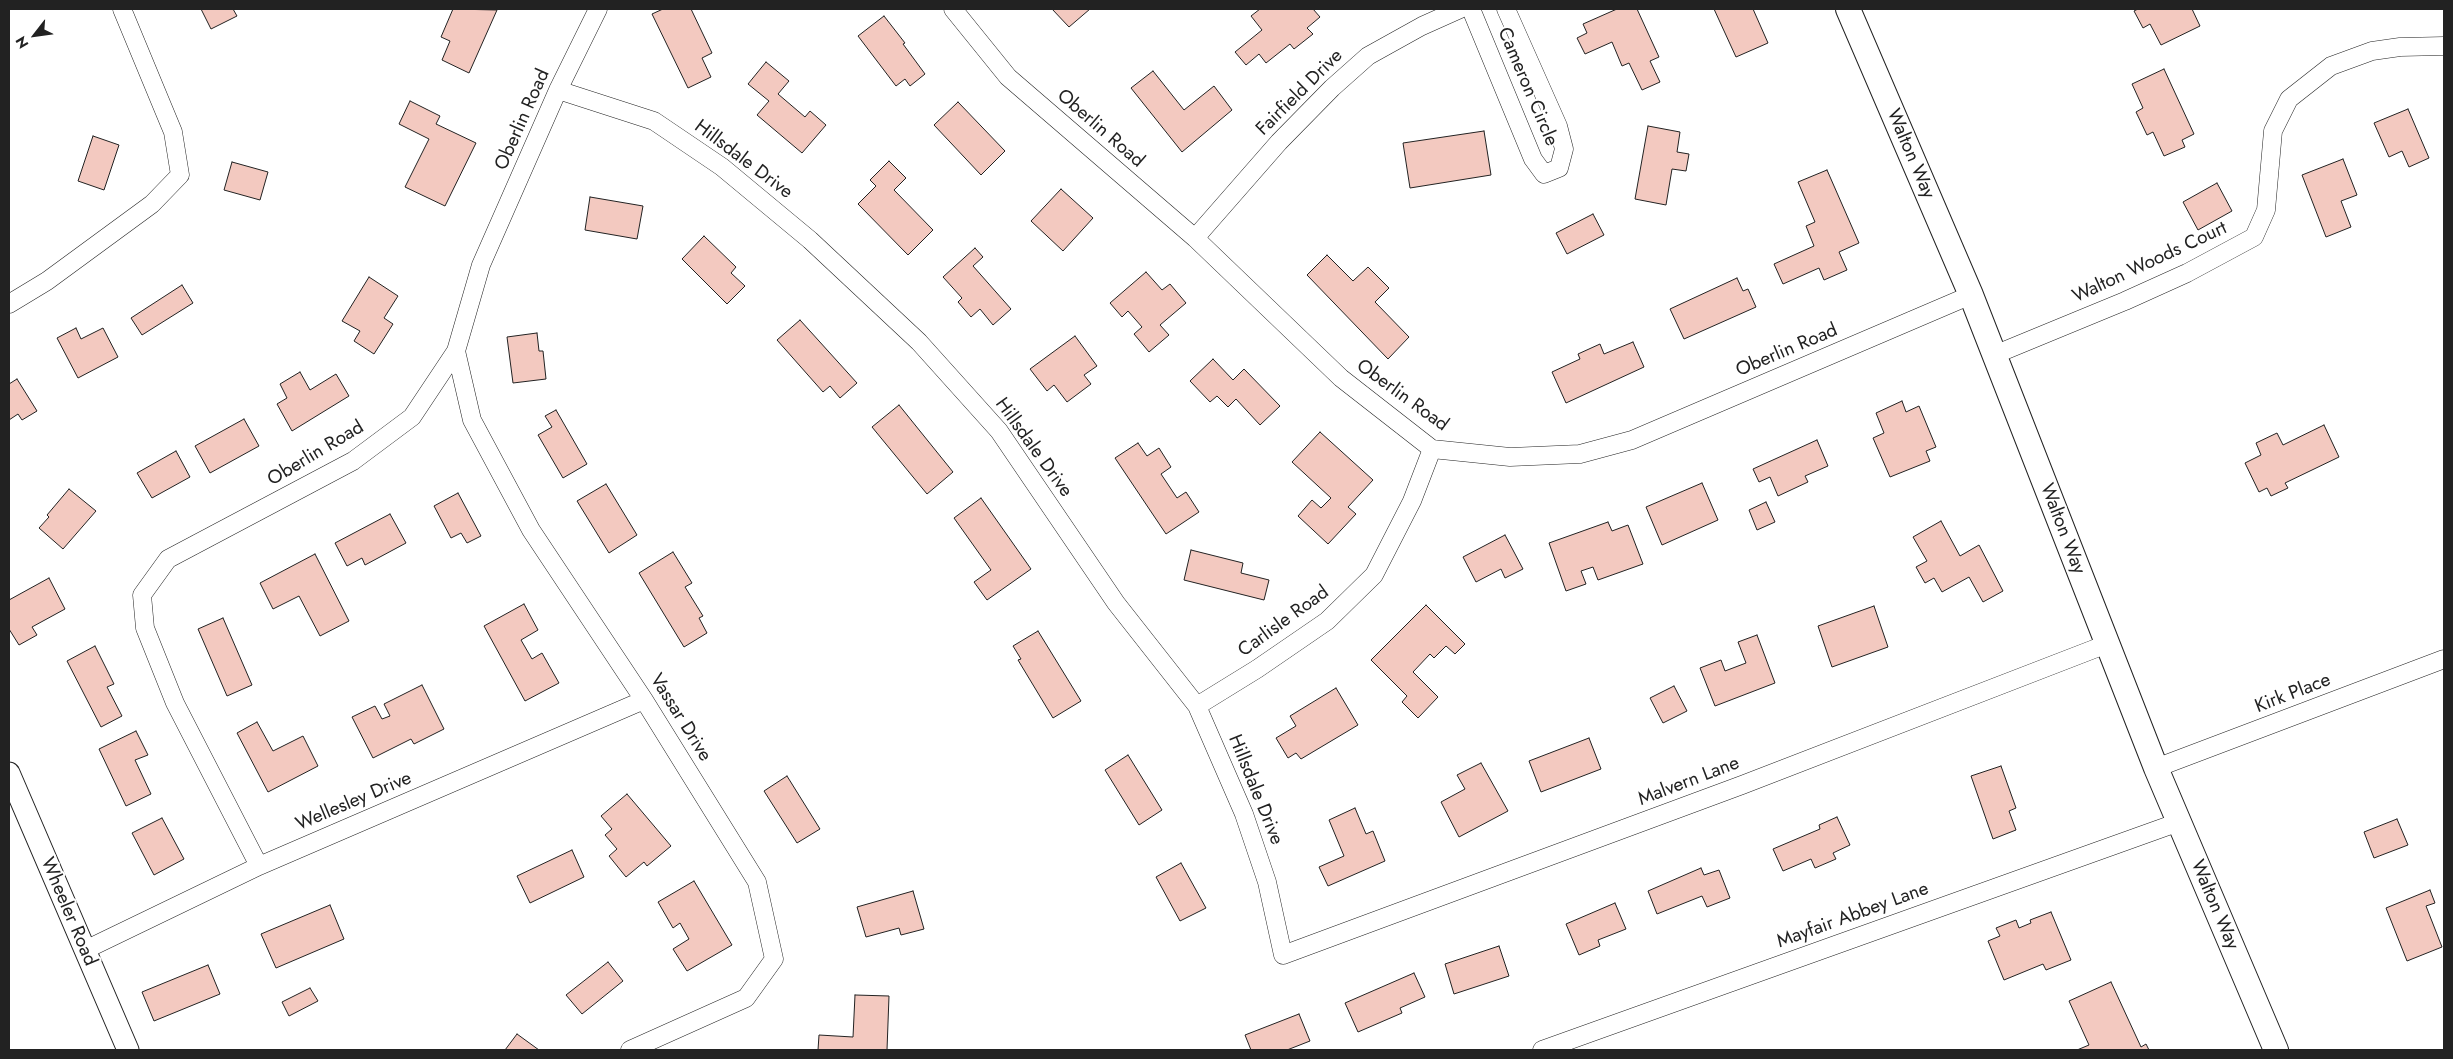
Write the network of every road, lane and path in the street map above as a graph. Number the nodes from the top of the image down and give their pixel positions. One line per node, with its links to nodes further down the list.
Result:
1 (122, 9): 12 (street)
2 (598, 9): 9 (street, Oberlin Road)
3 (953, 9): 10 (street, Oberlin Road)
4 (1460, 9): 10 (street, Fairfield Drive)
5 (1471, 9): 6 (street, Cameron Circle)
6 (1506, 9)
7 (1848, 9): 11 (main road, Walton Way)
8 (2444, 46): 14 (street, Walton Woods Court)
9 (558, 90): 13 (street, Oberlin Road); 19 (street, Hillsdale Drive)
10 (1195, 238): 15 (street, Oberlin Road)
11 (1971, 295): 14 (main road, Walton Way); 15 (street, Oberlin Road)
12 (9, 304)
13 (456, 351): 18 (street, Vassar Drive); 23 (street, Oberlin Road)
14 (1994, 355): 16 (main road, Walton Way)
15 (1432, 450): 19 (street, Carlisle Road)
16 (2107, 644): 20 (main road, Walton Way); 25 (street, Malvern Lane)
17 (2444, 659): 20 (street, Kirk Place)
18 (644, 700): 23 (street, Wellesley Drive); 27 (street, Vassar Drive)
19 (1197, 706): 25 (street, Hillsdale Drive)
20 (2156, 768): 22 (main road, Walton Way)
21 (9, 773): 24 (street, Wheeler Road)
22 (2179, 822): 28 (street, Mayfair Abbey Lane); 29 (main road, Walton Way)
23 (259, 866): 24 (street, Wellesley Drive)
24 (85, 950): 26 (street, Wheeler Road)
25 (1283, 955)
26 (128, 1050)
27 (630, 1050)
28 (1542, 1050)
29 (2276, 1050)

